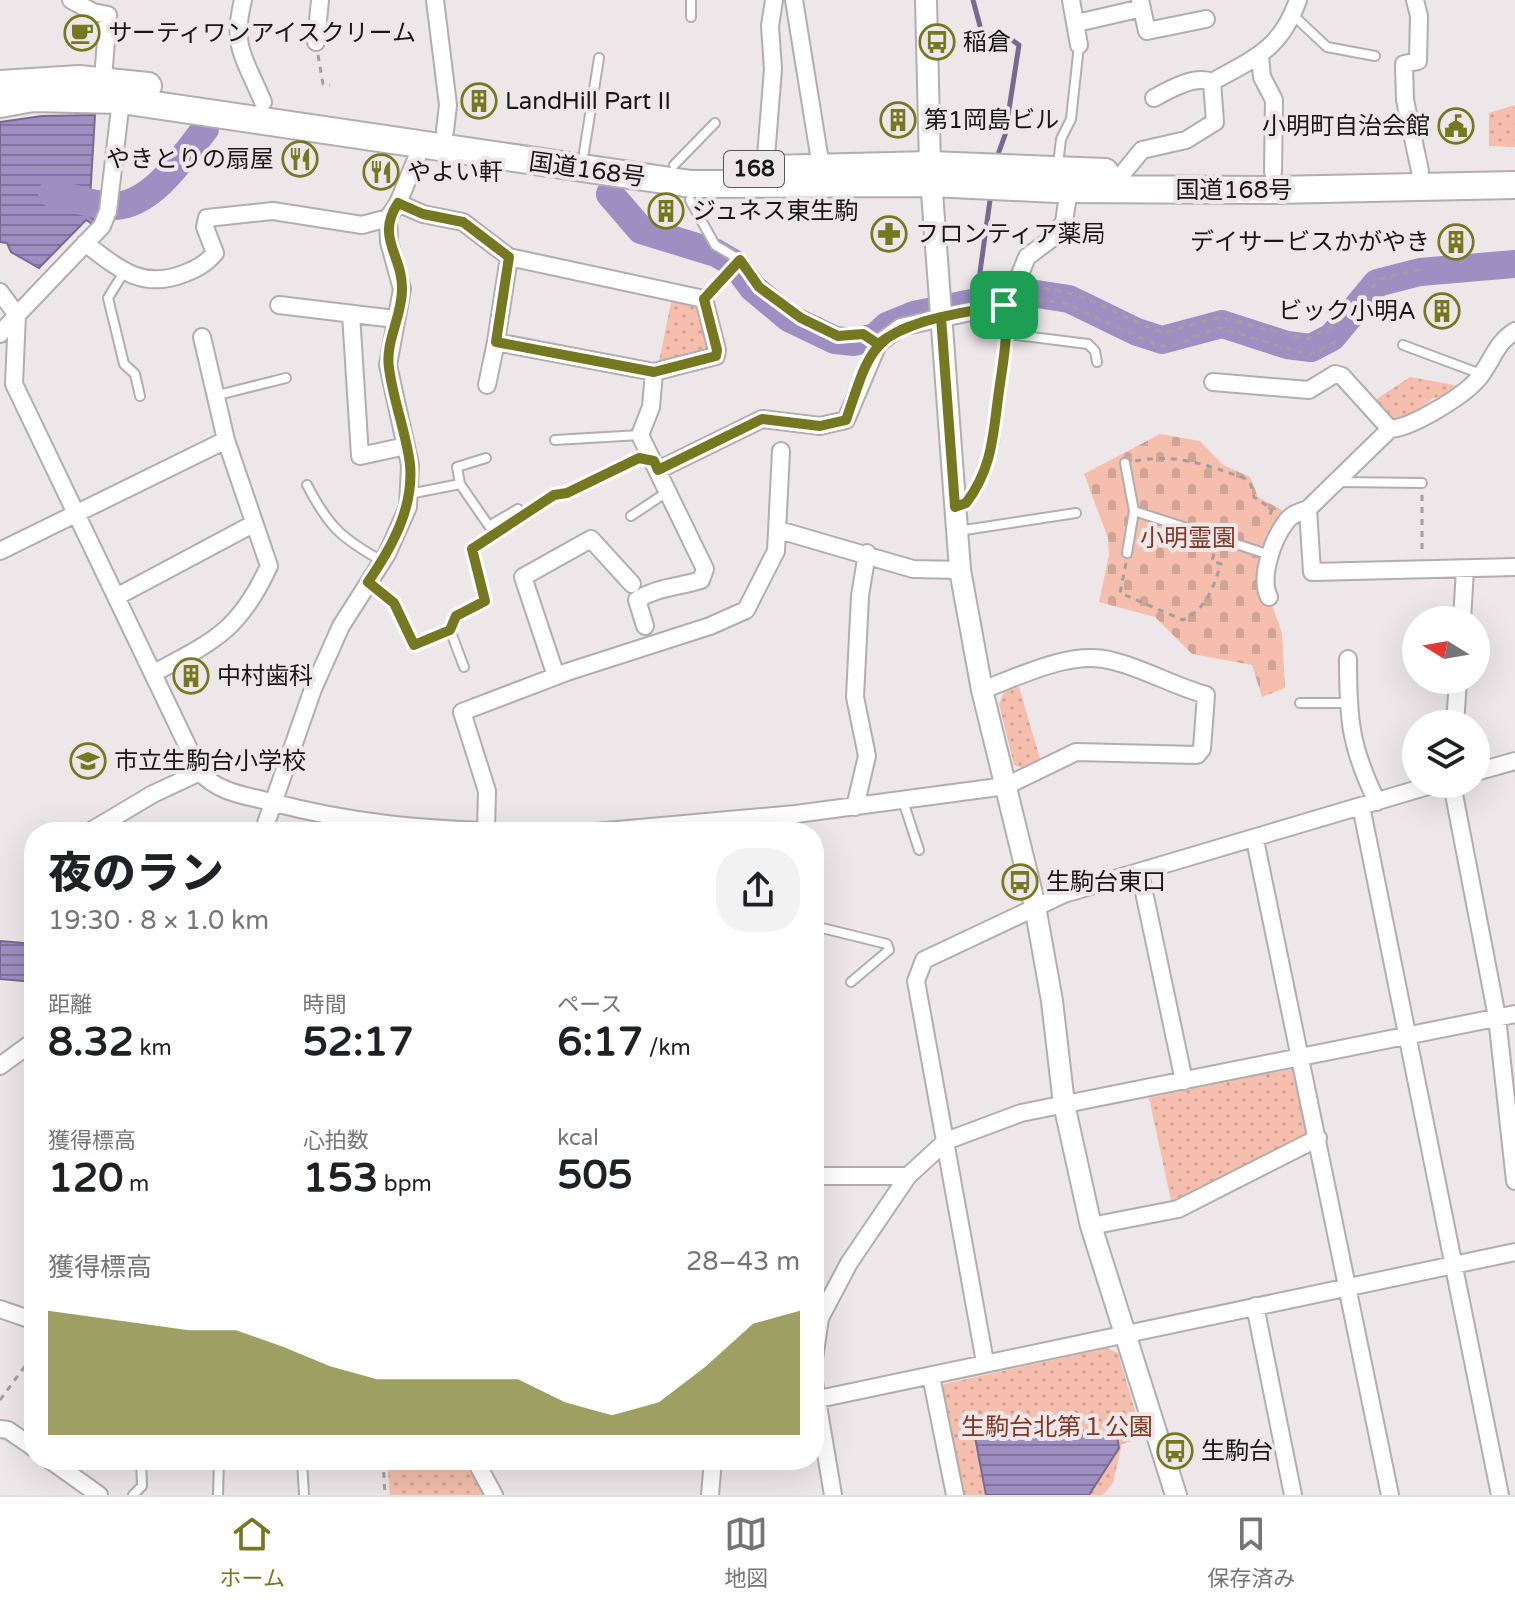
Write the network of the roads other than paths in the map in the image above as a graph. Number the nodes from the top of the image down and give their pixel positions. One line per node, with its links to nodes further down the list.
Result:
1 (71, 0): 12 (street)
2 (243, 0): 27 (street)
3 (320, 0): 17 (street)
4 (435, 0): 30 (street)
5 (691, 0): 14 (lane)
6 (774, 0): 36 (street)
7 (794, 0): 34 (street)
8 (926, 0): 40 (street)
9 (1071, 0): 16 (street)
10 (1415, 0): 37 (street)
11 (1141, 4): 15 (street); 16 (street)
12 (109, 8): 22 (street)
13 (1295, 8): 19 (street); 20 (lane)
14 (691, 17)
15 (1206, 19)
16 (1077, 23): 18 (street)
17 (316, 42)
18 (1079, 45): 41 (lane)
19 (1260, 56): 23 (street); 39 (street)
20 (1375, 56)
21 (599, 58): 32 (lane)
22 (103, 79): 24 (highway, 国道168号 / 168); 26 (street); 27 (highway, 国道168号 / 168)
23 (1212, 82): 25 (street); 38 (street)
24 (0, 84)
25 (1154, 98)
26 (121, 100): 28 (highway, 国道168号 / 168); 31 (highway, 国道168号 / 168); 46 (street)
27 (263, 102): 30 (highway, 国道168号 / 168)
28 (0, 104)
29 (715, 123): 33 (lane)
30 (445, 131): 32 (highway, 国道168号 / 168)
31 (422, 145): 40 (highway, 国道168号 / 168); 44 (street)
32 (584, 152): 33 (highway, 国道168号 / 168)
33 (674, 165): 36 (highway, 国道168号 / 168)
34 (821, 167): 36 (highway, 国道168号 / 168); 40 (highway, 国道168号 / 168)
35 (1515, 168): 37 (highway, 国道168号 / 168)
36 (765, 169)
37 (1420, 171): 39 (highway, 国道168号 / 168)
38 (1124, 172): 39 (highway, 国道168号 / 168); 41 (highway, 国道168号 / 168)
39 (1273, 172)
40 (931, 174): 41 (highway, 国道168号 / 168); 56 (street)
41 (1063, 179): 42 (highway, 国道168号 / 168); 51 (street)
42 (1515, 185)
43 (690, 200): 48 (lane)
44 (398, 203): 45 (street); 47 (street)
45 (388, 218): 49 (street); 57 (street)
46 (85, 243): 49 (street); 55 (street)
47 (509, 257): 52 (street); 62 (street)
48 (740, 260): 52 (lane); 63 (lane)
49 (124, 272): 72 (lane)
50 (0, 292): 55 (street)
51 (1012, 295): 56 (street); 60 (lane)
52 (704, 299): 66 (street)
53 (279, 305): 54 (street)
54 (351, 314): 57 (street); 78 (street)
55 (17, 315): 59 (street); 69 (street)
56 (941, 317): 63 (street); 89 (street)
57 (395, 319): 78 (street)
58 (1515, 331): 67 (street)
59 (0, 334)
60 (1008, 334): 65 (lane); 89 (lane)
61 (202, 337): 73 (street)
62 (496, 342): 66 (street); 71 (street)
63 (878, 344): 82 (street)
64 (1403, 345): 67 (lane)
65 (1097, 362)
66 (654, 372): 75 (street)
67 (1481, 374): 74 (street)
68 (286, 378): 73 (lane)
69 (7, 381): 93 (street)
70 (1213, 382): 74 (street)
71 (487, 385)
72 (140, 396)
73 (214, 396): 76 (street)
74 (1390, 429): 83 (street)
75 (640, 435): 77 (lane); 82 (street)
76 (226, 440): 93 (street); 96 (street)
77 (555, 440)
78 (406, 446): 88 (street)
79 (781, 451): 97 (street)
80 (486, 458): 85 (lane)
81 (1125, 463): 92 (lane)
82 (656, 465): 87 (street)
83 (1337, 482): 84 (lane); 90 (street)
84 (1422, 483)
85 (460, 484): 88 (lane); 91 (lane)
86 (307, 485): 103 (lane)
87 (668, 492): 95 (lane); 113 (street)
88 (408, 495): 103 (street)
89 (955, 507): 98 (street)
90 (1308, 509): 102 (street); 105 (street)
91 (520, 511)
92 (1134, 511): 101 (lane); 102 (lane)
93 (76, 513): 99 (street); 109 (street)
94 (1076, 513): 98 (lane)
95 (631, 516)
96 (253, 524): 109 (street); 117 (street)
97 (779, 530): 100 (street); 118 (street)
98 (957, 532): 106 (street)
99 (0, 551)
100 (867, 553): 106 (street); 131 (street)
101 (1127, 553)
102 (1270, 555): 110 (street)
103 (383, 561): 107 (street)
104 (1515, 567): 105 (street)
105 (1465, 569): 111 (street)
106 (960, 570): 119 (street)
107 (368, 582): 114 (lane); 129 (street)
108 (632, 584): 118 (street)
109 (118, 596): 117 (street)
110 (1269, 597)
111 (1463, 606)
112 (456, 616): 114 (lane)
113 (645, 626)
114 (450, 630): 116 (lane)
115 (1341, 658): 121 (street)
116 (464, 667)
117 (154, 673): 124 (street)
118 (556, 676): 136 (street)
119 (982, 690): 125 (street); 125 (street)
120 (1300, 703): 121 (lane)
121 (1348, 703): 130 (street)
122 (1515, 761): 123 (street)
123 (1490, 768)
124 (200, 772): 129 (street); 133 (street)
125 (1006, 786): 128 (street); 142 (street)
126 (1402, 794): 130 (street)
127 (1455, 798): 146 (street)
128 (903, 801): 131 (street); 140 (lane)
129 (272, 803): 134 (street); 135 (street)
130 (1369, 804): 139 (street); 147 (street)
131 (855, 807): 132 (street)
132 (796, 814): 137 (street); 138 (street)
133 (106, 822)
134 (266, 822)
135 (355, 822)
136 (486, 822)
137 (728, 822)
138 (795, 822)
139 (1255, 840): 141 (street); 149 (street)
140 (919, 850)
141 (1140, 873): 142 (street); 151 (street)
142 (1035, 906): 152 (street); 154 (street)
143 (824, 928): 144 (lane)
144 (851, 982)
145 (1515, 1014): 146 (street)
146 (1497, 1017): 147 (street); 157 (street)
147 (1406, 1035): 149 (street); 160 (street)
148 (24, 1048): 150 (street)
149 (1301, 1056): 151 (street); 153 (street)
150 (0, 1066)
151 (1184, 1081): 152 (street)
152 (1064, 1104): 154 (street); 158 (street)
153 (1318, 1138): 158 (street); 161 (street)
154 (946, 1141): 156 (street); 167 (street)
155 (824, 1176): 156 (street)
156 (908, 1176): 163 (street)
157 (1515, 1181)
158 (1091, 1226): 166 (street)
159 (1515, 1252): 160 (street)
160 (1456, 1267): 161 (street); 190 (street)
161 (1349, 1288): 162 (street); 189 (street)
162 (1255, 1306): 166 (street); 188 (street)
163 (824, 1310)
164 (2, 1315): 165 (street)
165 (24, 1318)
166 (1126, 1335): 167 (street); 187 (street)
167 (985, 1362): 168 (street)
168 (931, 1376): 169 (street); 186 (street)
169 (824, 1392)
170 (0, 1429): 171 (street)
171 (24, 1441)
172 (824, 1447): 185 (street)
173 (64, 1470): 179 (street)
174 (141, 1470): 180 (lane)
175 (219, 1470): 181 (lane)
176 (303, 1470): 182 (lane)
177 (480, 1470): 183 (street)
178 (712, 1470): 184 (street)
179 (99, 1495)
180 (133, 1495)
181 (218, 1495)
182 (304, 1495)
183 (494, 1495)
184 (710, 1495)
185 (833, 1495)
186 (955, 1495)
187 (1176, 1495)
188 (1293, 1495)
189 (1390, 1495)
190 (1500, 1495)

